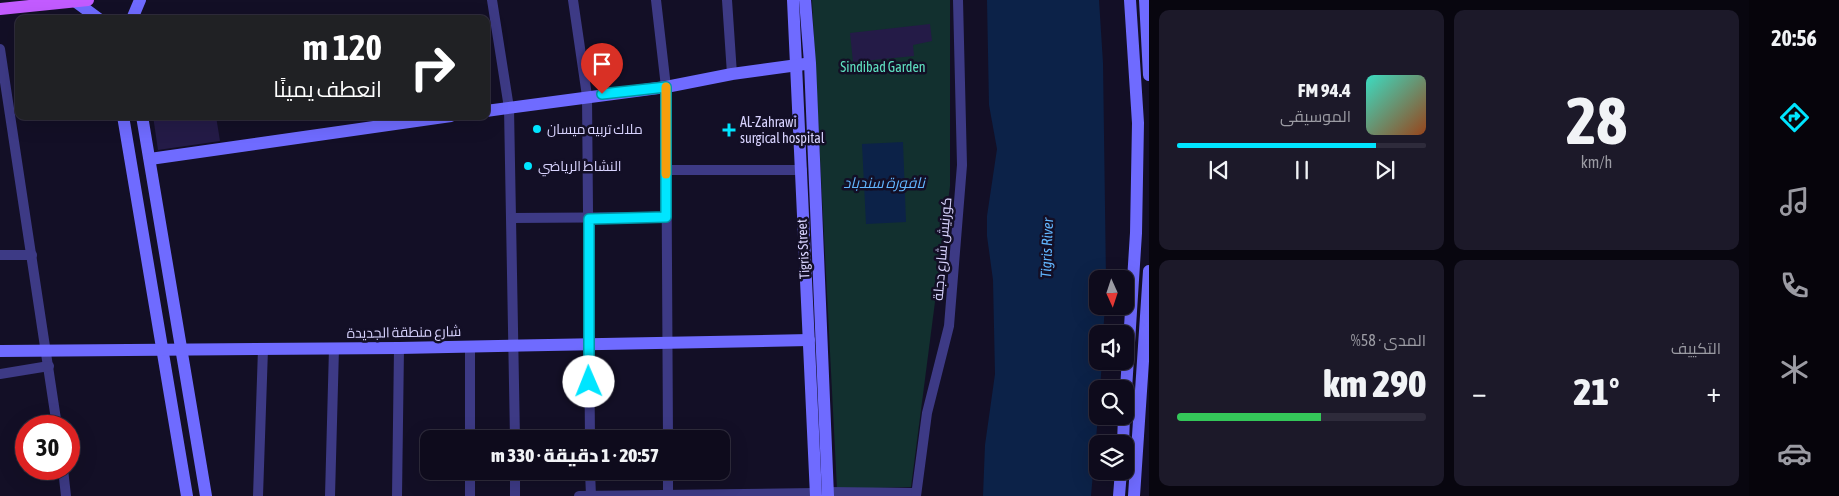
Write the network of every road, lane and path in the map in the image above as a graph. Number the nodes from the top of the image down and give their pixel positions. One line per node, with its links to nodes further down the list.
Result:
1 (140, 0): 15 (street)
2 (492, 0): 23 (street)
3 (573, 0): 22 (street)
4 (656, 0): 21 (street)
5 (727, 0): 19 (street)
6 (793, 0): 18 (street, Tigris Street)
7 (805, 0): 17 (street, Tigris Street)
8 (958, 0): 65 (street, كورنيش شارع دجلة)
9 (1130, 0): 52 (street)
10 (1145, 0): 13 (street)
11 (82, 1): 12 (main road); 14 (street)
12 (0, 9)
13 (1148, 14): 20 (street)
14 (95, 15)
15 (134, 15)
16 (0, 49): 34 (street)
17 (810, 62): 18 (street); 64 (street, Tigris Street)
18 (797, 66): 19 (street); 30 (street, Tigris Street)
19 (732, 74): 21 (street)
20 (1149, 75)
21 (666, 87): 22 (street); 29 (street)
22 (587, 96): 23 (street); 33 (street)
23 (509, 108): 24 (street); 32 (street)
24 (490, 110)
25 (124, 120): 46 (street)
26 (143, 120): 28 (street)
27 (423, 120): 28 (street)
28 (150, 159): 44 (street)
29 (666, 170): 30 (street); 31 (street)
30 (802, 170): 37 (street, Tigris Street)
31 (666, 217): 33 (street); 38 (street)
32 (512, 218): 33 (street); 40 (street)
33 (589, 219): 39 (street)
34 (32, 254): 35 (street); 48 (street)
35 (0, 255)
36 (1149, 271): 50 (street)
37 (809, 340): 38 (street, شارع منطقة الجديدة); 64 (street, Tigris Street)
38 (667, 343): 39 (street, شارع منطقة الجديدة); 57 (street)
39 (588, 344): 40 (street, شارع منطقة الجديدة); 56 (street)
40 (514, 346): 41 (street, شارع منطقة الجديدة); 55 (street)
41 (470, 347): 43 (street, شارع منطقة الجديدة); 54 (street)
42 (334, 348): 43 (street, شارع منطقة الجديدة); 45 (street, شارع منطقة الجديدة); 71 (street)
43 (399, 348): 72 (street)
44 (183, 349): 45 (street, شارع منطقة الجديدة); 46 (street, شارع منطقة الجديدة); 69 (street)
45 (263, 349): 70 (street)
46 (164, 350): 48 (street, شارع منطقة الجديدة); 68 (street)
47 (0, 352): 48 (street, شارع منطقة الجديدة)
48 (47, 352): 49 (street)
49 (49, 366): 51 (street); 53 (street)
50 (1146, 371): 78 (street)
51 (0, 374)
52 (1127, 380)
53 (56, 415)
54 (470, 430)
55 (515, 430)
56 (590, 430)
57 (668, 430)
58 (64, 480): 67 (street)
59 (470, 480): 73 (street)
60 (515, 480): 74 (street)
61 (590, 480): 76 (street)
62 (668, 480): 66 (street)
63 (1120, 480): 77 (street)
64 (822, 494): 65 (street); 66 (street)
65 (916, 494)
66 (668, 495): 76 (street)
67 (66, 496)
68 (187, 496)
69 (206, 496)
70 (258, 496)
71 (330, 496)
72 (398, 496)
73 (470, 496)
74 (515, 496)
75 (579, 496): 76 (street)
76 (591, 496)
77 (1119, 496)
78 (1134, 496)

